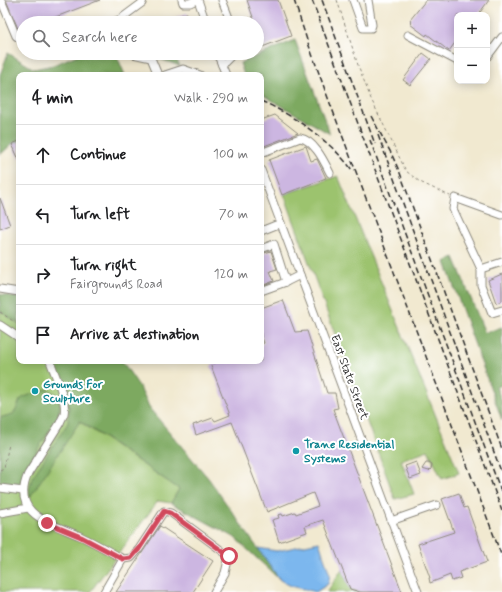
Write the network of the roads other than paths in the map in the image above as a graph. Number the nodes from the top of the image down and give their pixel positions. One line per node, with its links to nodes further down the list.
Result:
1 (1, 0): 12 (street)
2 (143, 0): 8 (street)
3 (182, 0): 4 (street)
4 (197, 0): 9 (street)
5 (222, 0): 10 (street)
6 (352, 0): 7 (street)
7 (368, 0)
8 (124, 16)
9 (203, 16)
10 (228, 16)
11 (408, 35): 15 (street)
12 (16, 36)
13 (502, 37): 14 (street)
14 (490, 53)
15 (454, 59)
16 (152, 60): 20 (street)
17 (220, 60): 19 (street)
18 (227, 60): 19 (street)
19 (222, 65): 23 (street)
20 (157, 72)
21 (174, 72): 22 (street)
22 (192, 72)
23 (225, 72)
24 (264, 152): 25 (street)
25 (330, 173)
26 (264, 178): 28 (street, East State Street)
27 (502, 215): 32 (street)
28 (281, 224): 29 (street); 33 (street, East State Street)
29 (264, 230)
30 (264, 247): 34 (street)
31 (502, 262): 32 (street)
32 (481, 269): 38 (street)
33 (300, 276): 34 (street); 47 (street, East State Street)
34 (286, 282): 36 (street)
35 (0, 289): 37 (street)
36 (264, 290)
37 (16, 292)
38 (502, 310)
39 (0, 325): 40 (street)
40 (16, 335)
41 (51, 364): 43 (street)
42 (0, 488): 43 (street)
43 (23, 491): 44 (street)
44 (26, 504): 46 (street); 48 (street)
45 (437, 505): 47 (street)
46 (0, 513)
47 (391, 521): 51 (street, East State Street)
48 (123, 559): 49 (street); 50 (street)
49 (104, 592)
50 (214, 592)
51 (418, 592)

